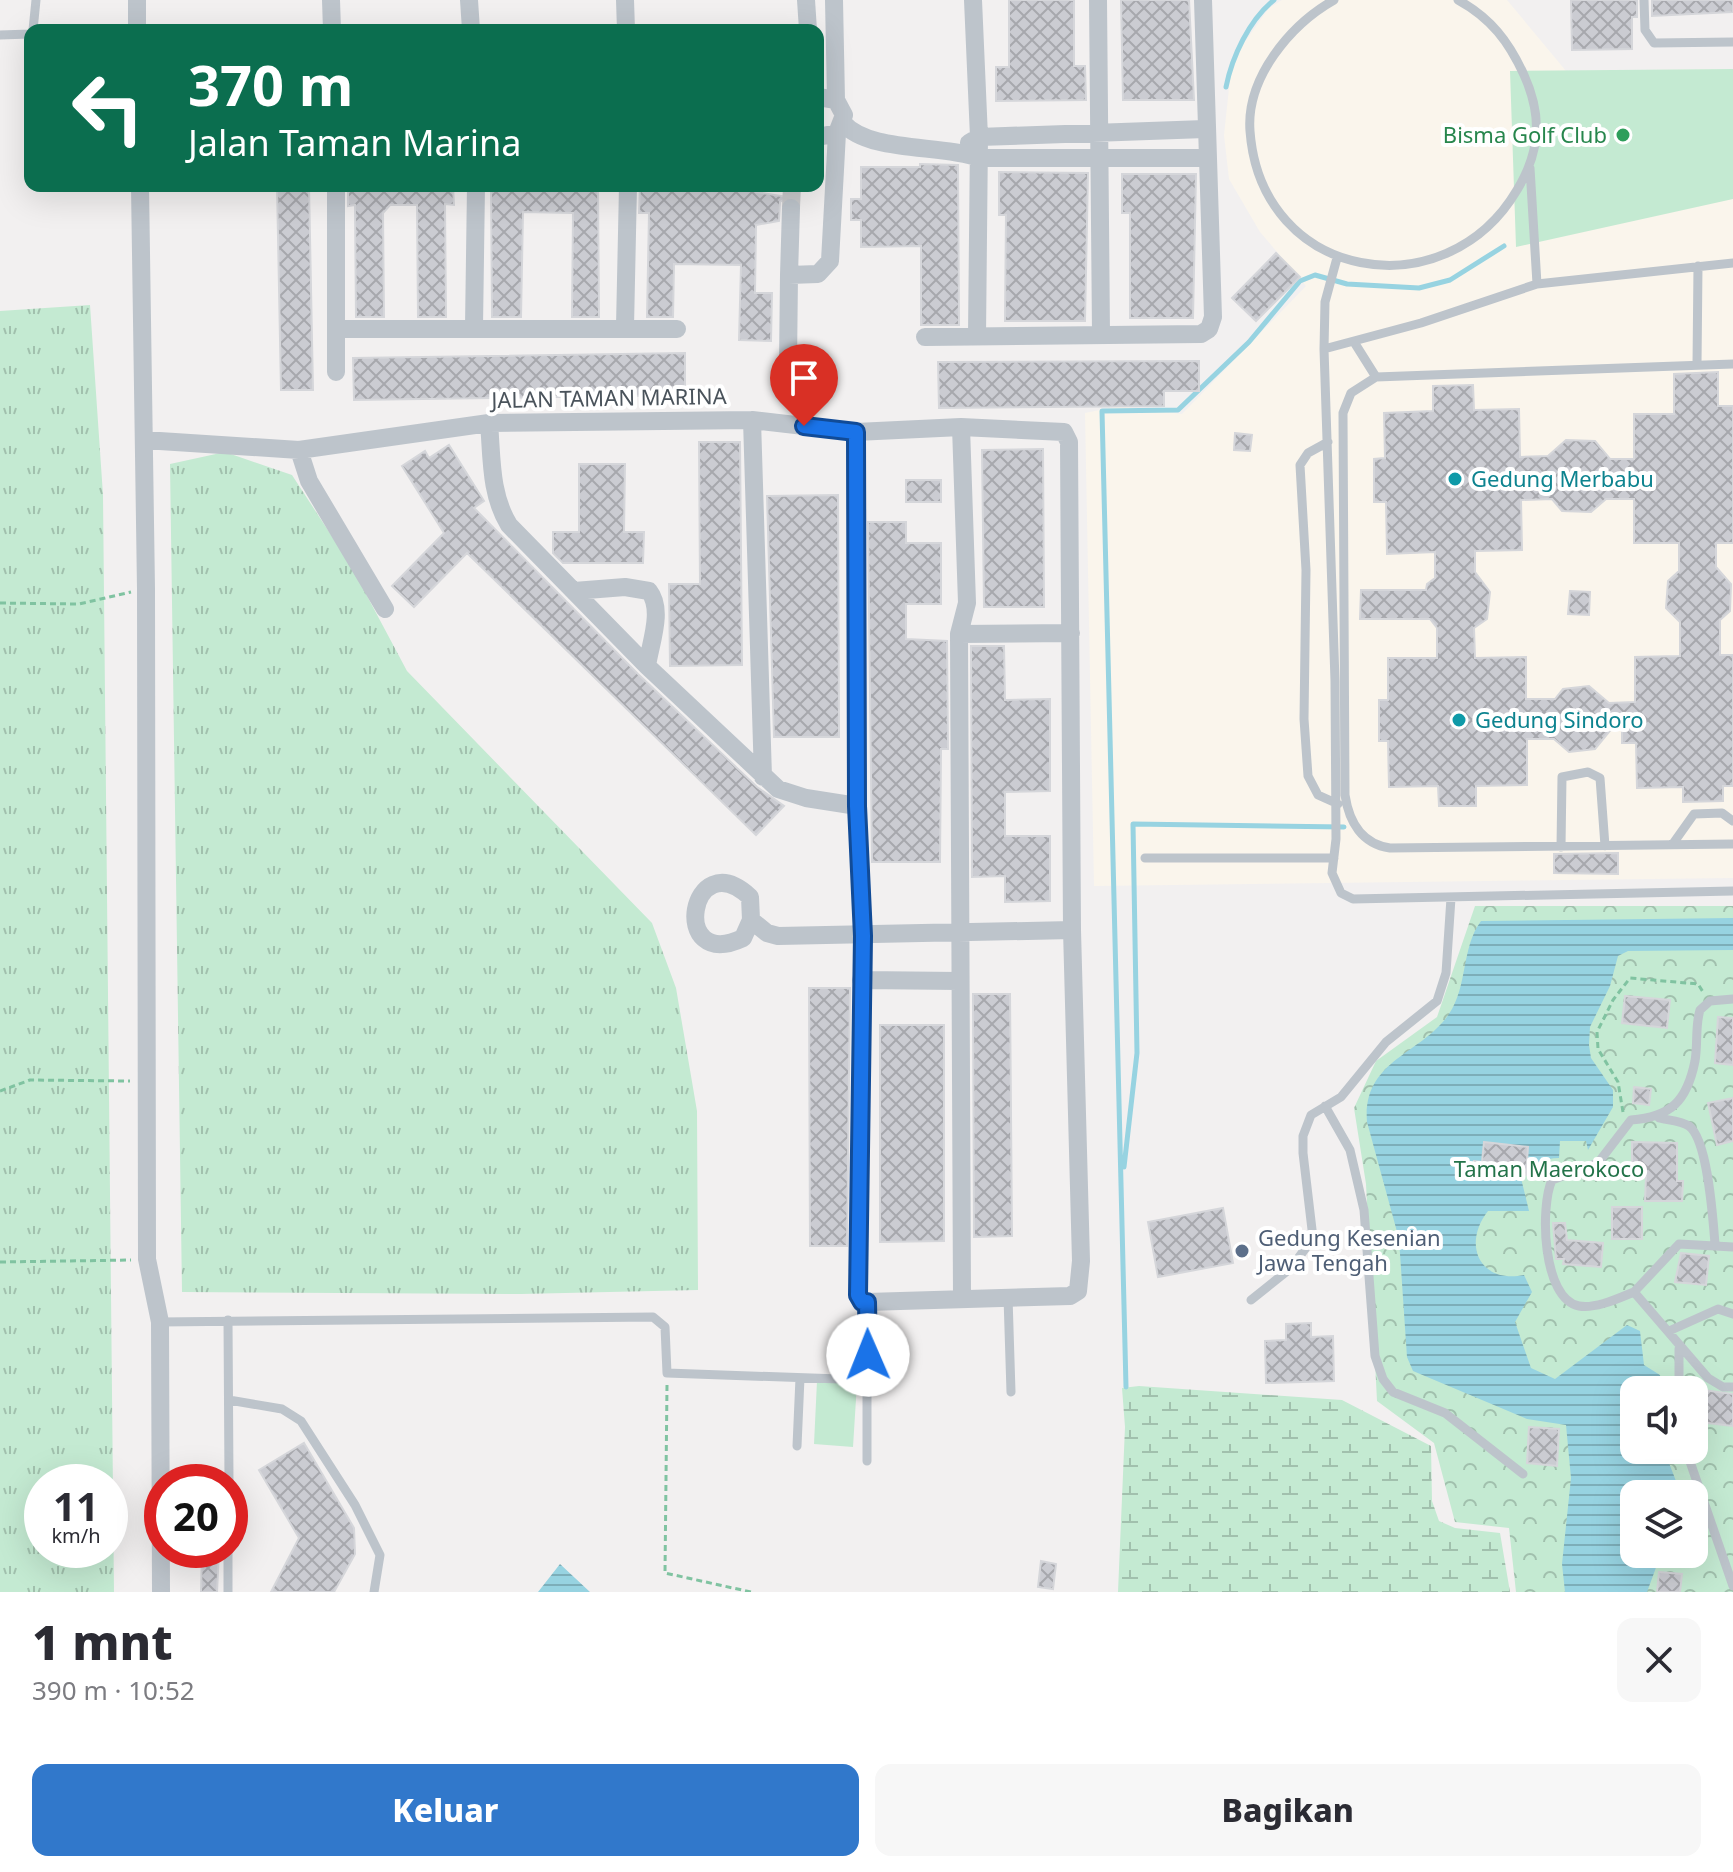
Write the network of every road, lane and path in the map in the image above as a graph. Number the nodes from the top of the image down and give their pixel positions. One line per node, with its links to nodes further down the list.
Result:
1 (36, 0): 14 (lane)
2 (137, 0): 15 (street)
3 (331, 0): 16 (street)
4 (469, 0): 17 (street)
5 (625, 0): 18 (street)
6 (806, 0): 19 (street)
7 (834, 0): 23 (street)
8 (973, 0): 28 (street)
9 (1098, 0): 26 (street)
10 (1203, 0): 25 (street)
11 (1334, 0): 39 (lane)
12 (1458, 0): 33 (lane)
13 (1644, 0): 22 (lane)
14 (32, 24)
15 (137, 24)
16 (332, 24)
17 (471, 24)
18 (626, 24)
19 (808, 24)
20 (24, 33): 21 (lane)
21 (0, 35)
22 (1733, 42)
23 (827, 98): 24 (street)
24 (840, 128): 27 (street); 29 (street); 42 (street)
25 (1205, 129): 26 (street); 31 (street)
26 (1097, 134): 28 (street); 32 (street)
27 (824, 135)
28 (979, 137): 29 (street); 30 (street)
29 (956, 150): 30 (street)
30 (979, 158): 32 (street); 49 (street)
31 (1206, 158): 32 (street); 48 (street)
32 (1097, 159): 48 (street)
33 (1530, 168): 39 (lane); 43 (lane)
34 (140, 192): 62 (street)
35 (336, 192): 46 (street)
36 (476, 192): 44 (street)
37 (628, 192): 45 (street)
38 (791, 208): 42 (street)
39 (1337, 258): 52 (lane)
40 (1733, 263): 41 (lane)
41 (1698, 266): 43 (lane); 54 (lane)
42 (789, 275): 53 (street)
43 (1537, 284): 51 (lane)
44 (474, 327): 45 (street); 46 (street)
45 (625, 327): 47 (street)
46 (338, 329): 56 (street)
47 (677, 329)
48 (1101, 334): 49 (street)
49 (977, 336): 50 (street)
50 (925, 337)
51 (1354, 342): 52 (lane); 57 (lane)
52 (1324, 349): 63 (lane)
53 (788, 364)
54 (1697, 364): 55 (lane); 57 (lane)
55 (1733, 364)
56 (336, 372)
57 (1376, 377): 74 (lane)
58 (752, 420): 59 (street, JALAN TAMAN MARINA); 61 (street, JALAN TAMAN MARINA); 72 (street)
59 (489, 423): 64 (street, JALAN TAMAN MARINA); 66 (street)
60 (961, 427): 61 (street, JALAN TAMAN MARINA); 69 (street, JALAN TAMAN MARINA); 70 (street)
61 (856, 432): 73 (street)
62 (144, 440): 64 (street, JALAN TAMAN MARINA); 65 (street)
63 (1328, 442): 74 (lane); 74 (lane)
64 (299, 450): 68 (street)
65 (146, 589): 67 (path); 92 (street)
66 (574, 591): 71 (street); 71 (street)
67 (0, 603)
68 (385, 609)
69 (1071, 633): 70 (street); 85 (street)
70 (959, 634): 86 (street)
71 (647, 666): 72 (street)
72 (763, 777): 73 (street)
73 (857, 806): 87 (street)
74 (1340, 808): 79 (lane); 81 (lane)
75 (1733, 821): 77 (lane)
76 (1733, 844): 77 (lane)
77 (1672, 845): 78 (lane)
78 (1605, 846): 79 (lane); 79 (lane)
79 (1561, 847)
80 (1145, 858): 81 (lane)
81 (1334, 858): 83 (lane)
82 (1733, 891): 83 (lane)
83 (1451, 898): 94 (lane)
84 (751, 920): 87 (street)
85 (1072, 930): 86 (street); 102 (street)
86 (958, 932): 87 (street); 89 (street)
87 (863, 936): 88 (street)
88 (861, 980): 89 (street); 105 (street)
89 (959, 981): 103 (street)
90 (1733, 999): 91 (lane)
91 (1710, 1001): 95 (lane); 96 (path)
92 (147, 1081): 93 (path); 99 (street)
93 (0, 1091)
94 (1325, 1106): 104 (lane); 122 (lane)
95 (1659, 1118): 96 (lane); 97 (lane)
96 (1631, 1120): 101 (lane)
97 (1715, 1244): 98 (lane); 101 (lane)
98 (1733, 1247)
99 (147, 1259): 100 (path); 108 (street)
100 (0, 1262)
101 (1634, 1292): 109 (lane)
102 (1008, 1297): 103 (street); 116 (lane)
103 (962, 1298): 105 (street)
104 (1251, 1300)
105 (867, 1302): 114 (lane)
106 (1733, 1314): 109 (lane)
107 (228, 1320): 108 (lane); 111 (lane); 117 (lane)
108 (160, 1322): 125 (street)
109 (1669, 1331): 110 (lane)
110 (1679, 1349): 112 (lane); 115 (lane)
111 (667, 1373): 113 (lane); 128 (path)
112 (1679, 1376)
113 (800, 1378): 114 (lane); 118 (lane)
114 (868, 1380): 119 (lane)
115 (1733, 1387)
116 (1011, 1392)
117 (229, 1400): 120 (lane); 127 (lane)
118 (797, 1446)
119 (867, 1461)
120 (229, 1464)
121 (1691, 1464): 124 (lane)
122 (1523, 1474)
123 (228, 1568): 126 (lane)
124 (1733, 1586)
125 (161, 1592)
126 (228, 1592)
127 (374, 1592)
128 (751, 1592)

